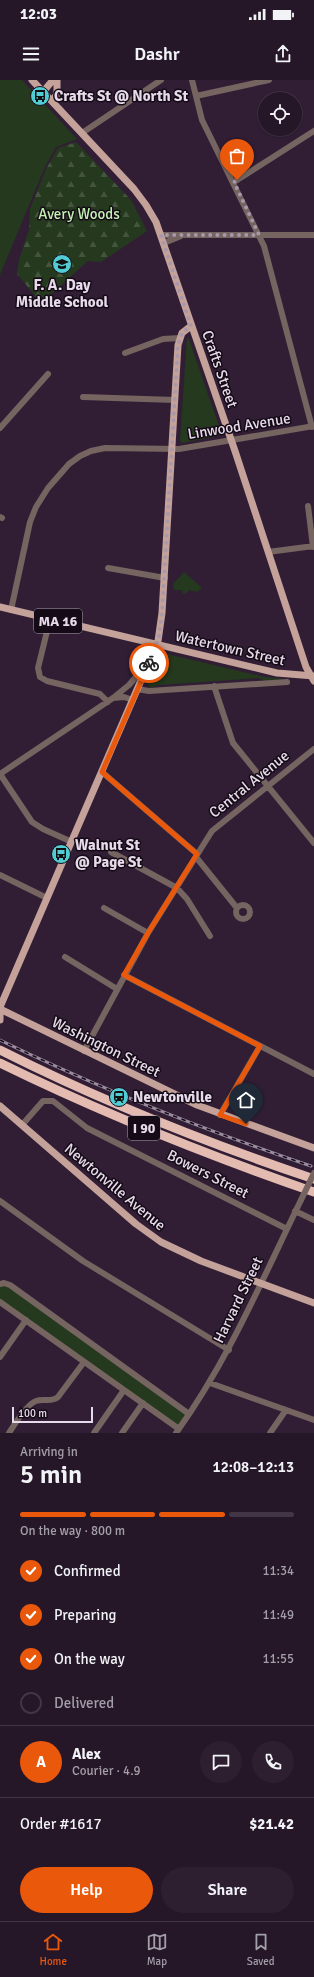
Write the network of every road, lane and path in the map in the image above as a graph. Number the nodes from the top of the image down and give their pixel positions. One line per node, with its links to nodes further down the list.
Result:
1 (32, 80): 7 (main road, Crafts Street)
2 (53, 80): 7 (main road)
3 (57, 80): 9 (main road)
4 (161, 80): 11 (street)
5 (192, 80): 8 (street)
6 (269, 80): 8 (street)
7 (43, 92): 9 (main road, Crafts Street)
8 (196, 96): 12 (street)
9 (52, 101): 11 (main road, Crafts Street)
10 (314, 131): 12 (street)
11 (82, 133): 13 (main road, Crafts Street)
12 (234, 182): 15 (street)
13 (161, 235): 14 (street); 17 (main road, Crafts Street)
14 (182, 235): 15 (street); 17 (street)
15 (259, 235): 16 (street); 24 (street)
16 (314, 235)
17 (164, 242): 18 (main road, Crafts Street)
18 (191, 326): 19 (main road); 26 (main road, Crafts Street)
19 (179, 338): 20 (street); 23 (main road)
20 (125, 353)
21 (48, 374): 25 (street)
22 (83, 397): 23 (street)
23 (175, 400): 27 (main road)
24 (313, 426): 26 (street, Linwood Avenue)
25 (0, 428)
26 (231, 440): 27 (street, Linwood Avenue); 30 (main road, Crafts Street)
27 (172, 449): 32 (main road); 34 (street, Linwood Avenue)
28 (308, 506): 29 (street)
29 (313, 546): 30 (street)
30 (268, 552): 38 (main road, Crafts Street)
31 (108, 568): 32 (street)
32 (165, 578): 36 (main road)
33 (0, 607): 34 (main road, Watertown Street / MA 16)
34 (11, 610): 35 (main road, Watertown Street / MA 16)
35 (50, 619): 36 (main road, Watertown Street / MA 16); 42 (street)
36 (157, 644): 37 (main road); 38 (main road, Watertown Street / MA 16)
37 (150, 660): 41 (main road); 42 (street)
38 (313, 678)
39 (287, 682): 40 (street)
40 (214, 686): 41 (street); 47 (street)
41 (138, 689): 43 (main road)
42 (111, 700): 43 (street); 46 (street)
43 (133, 700): 45 (main road)
44 (314, 749): 47 (street, Central Avenue)
45 (102, 772): 48 (main road); 51 (street)
46 (0, 774): 48 (street)
47 (268, 786): 49 (street); 51 (street, Central Avenue)
48 (72, 842): 54 (main road)
49 (314, 843)
50 (112, 852): 53 (street)
51 (196, 855): 53 (street, Central Avenue); 56 (street)
52 (0, 875): 54 (street)
53 (177, 888): 57 (street, Central Avenue); 58 (street)
54 (46, 898): 62 (main road)
55 (104, 908): 57 (street)
56 (238, 908)
57 (148, 933): 60 (street, Central Avenue)
58 (210, 936)
59 (65, 957): 61 (street)
60 (124, 975): 61 (street, Central Avenue); 64 (street)
61 (117, 989): 66 (street, Central Avenue)
62 (0, 1009): 63 (main road); 66 (main road, Washington Street)
63 (0, 1020)
64 (260, 1046): 68 (street); 70 (street)
65 (0, 1050): 74 (highway, I 90)
66 (84, 1051): 70 (main road, Washington Street)
67 (0, 1064): 75 (highway, I 90)
68 (314, 1074)
69 (0, 1106): 71 (main road, Newtonville Avenue)
70 (220, 1115): 72 (main road, Washington Street)
71 (22, 1125): 79 (street, Bowers Street); 80 (main road, Newtonville Avenue)
72 (314, 1148)
73 (314, 1173): 77 (street, Harvard Street, bridge)
74 (314, 1179)
75 (314, 1192)
76 (0, 1201): 85 (street)
77 (295, 1211): 78 (street); 79 (street, Harvard Street)
78 (314, 1220)
79 (287, 1229): 80 (street, Harvard Street)
80 (261, 1283): 83 (main road, Newtonville Avenue); 85 (street, Harvard Street)
81 (0, 1284): 92 (street)
82 (0, 1302): 84 (street)
83 (314, 1303)
84 (26, 1320): 86 (street); 87 (street)
85 (229, 1350): 88 (street, Harvard Street)
86 (0, 1357)
87 (84, 1362): 89 (street); 95 (street)
88 (210, 1382): 91 (street); 92 (street, Harvard Street)
89 (124, 1390): 90 (street); 96 (street)
90 (143, 1403): 94 (street); 97 (street)
91 (286, 1410): 93 (street); 98 (street)
92 (189, 1414): 94 (street, Harvard Street)
93 (314, 1420)
94 (178, 1431)
95 (9, 1433)
96 (94, 1433)
97 (122, 1433)
98 (270, 1433)

